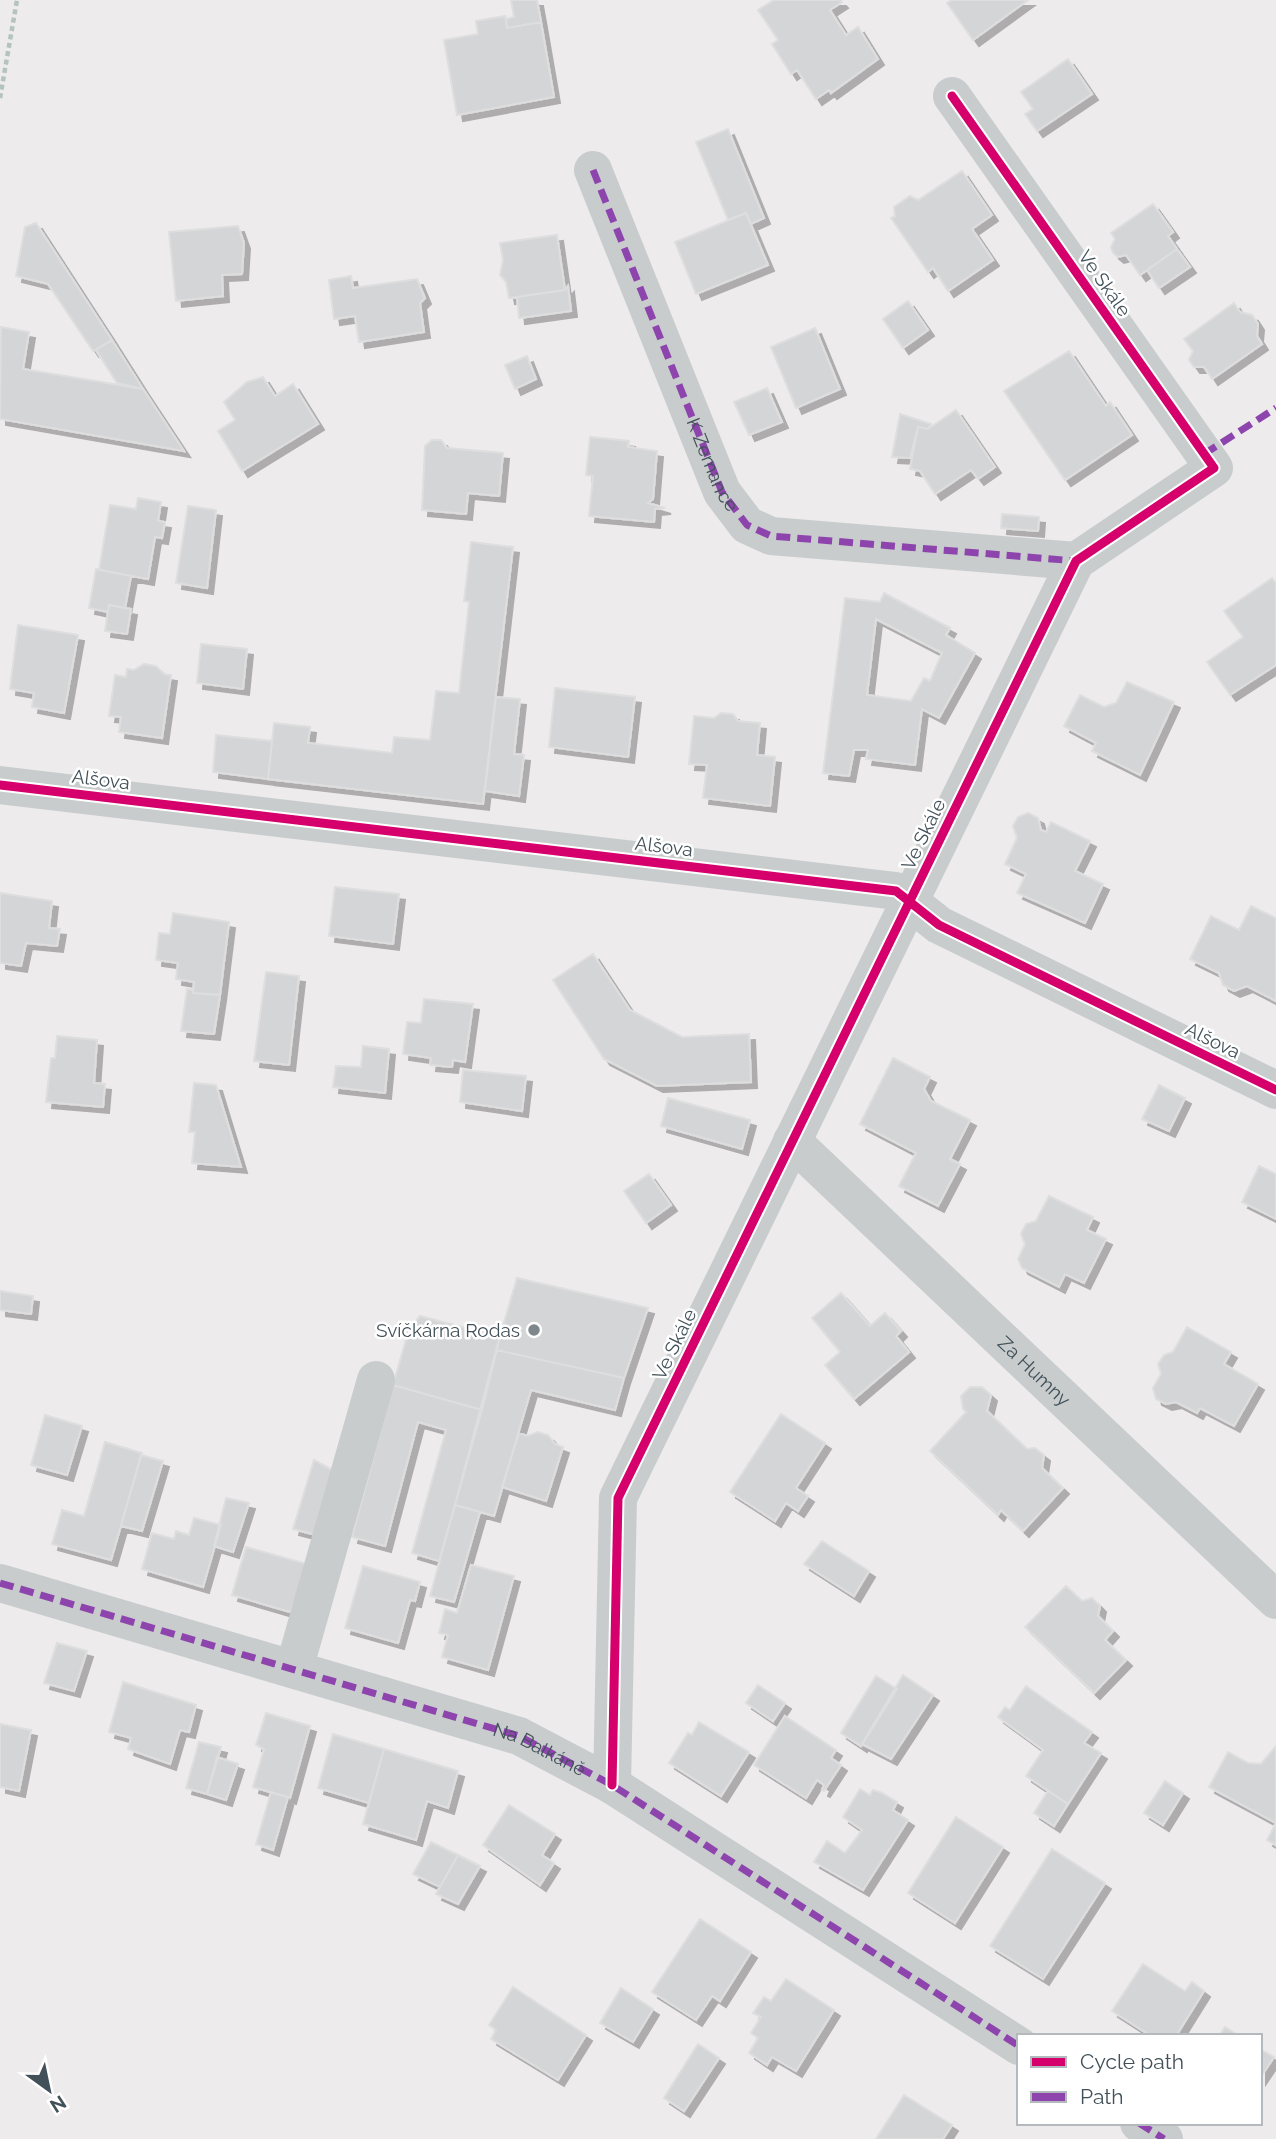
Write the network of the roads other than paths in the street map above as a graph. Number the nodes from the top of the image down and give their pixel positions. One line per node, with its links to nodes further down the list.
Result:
1 (952, 96): 3 (street, Ve Skále)
2 (593, 170): 3 (street, K Zemance)
3 (1076, 561): 5 (street, Ve Skále)
4 (0, 785): 5 (street, Alšova)
5 (910, 902): 6 (street, Alšova); 7 (street, Ve Skále)
6 (1276, 1090)
7 (792, 1141): 10 (street, Za Humny); 12 (street, Ve Skále)
8 (376, 1380): 11 (street)
9 (0, 1583): 11 (street, Na Balkáně)
10 (1276, 1600)
11 (293, 1669): 12 (street, Na Balkáně)
12 (612, 1785): 13 (street, Na Balkáně)
13 (1017, 2045)
14 (1142, 2125): 15 (street)
15 (1164, 2139)

